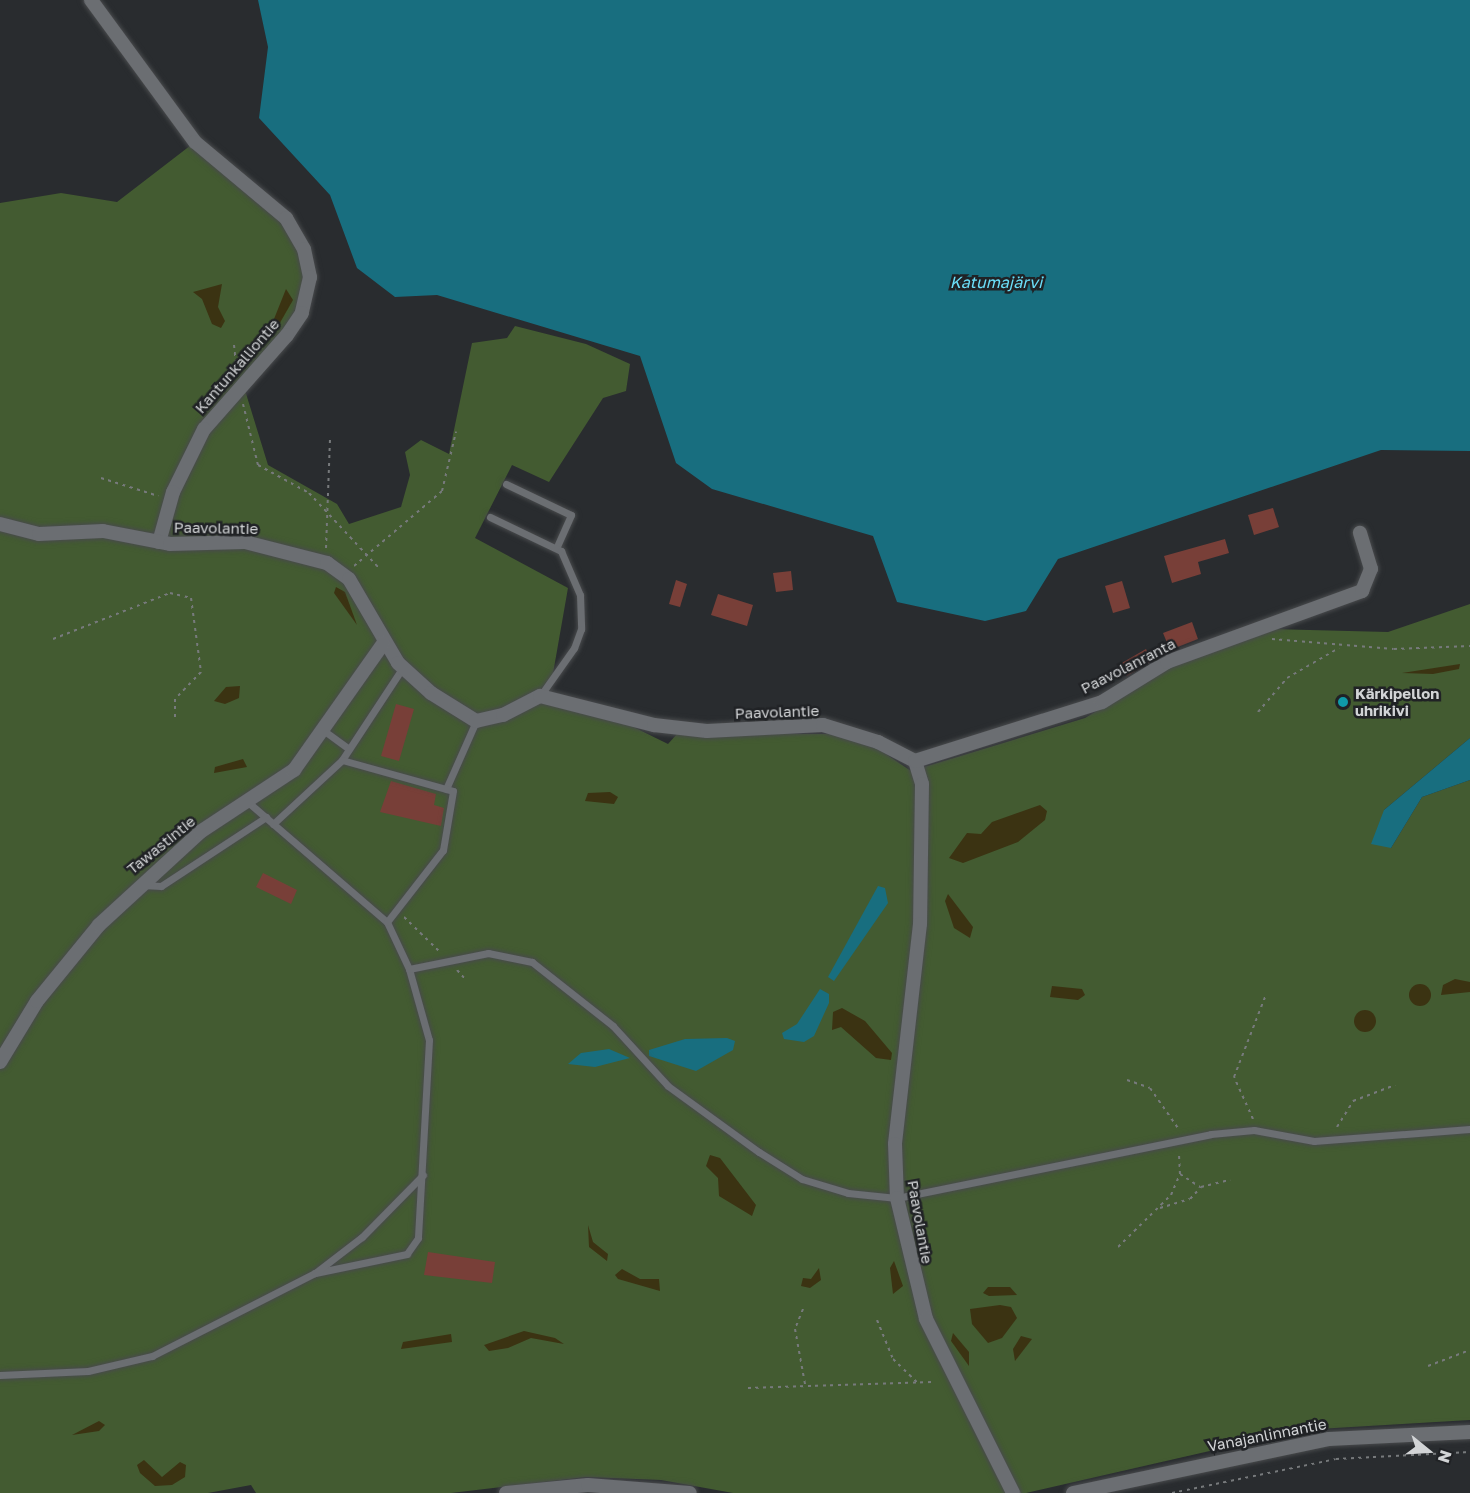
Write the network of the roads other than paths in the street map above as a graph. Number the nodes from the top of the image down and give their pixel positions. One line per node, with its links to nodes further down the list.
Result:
1 (91, 0): 6 (street, Kantunkalliontie)
2 (506, 484): 7 (lane)
3 (490, 518): 7 (lane)
4 (0, 524): 6 (street, Paavolantie)
5 (1360, 533): 15 (street, Paavolanranta)
6 (159, 542): 8 (street, Paavolantie)
7 (556, 548): 10 (lane)
8 (383, 644): 9 (street, Paavolantie); 12 (street, Tawastintie)
9 (403, 667): 11 (street, Paavolantie); 13 (lane)
10 (540, 696): 11 (street); 15 (street, Paavolantie)
11 (476, 721): 16 (lane)
12 (324, 730): 13 (lane); 17 (street, Tawastintie)
13 (349, 749): 14 (lane)
14 (342, 760): 16 (lane); 19 (lane)
15 (915, 762): 26 (street, Paavolantie)
16 (446, 789): 21 (lane)
17 (249, 803): 18 (lane); 20 (street, Tawastintie)
18 (266, 817): 19 (lane); 20 (lane)
19 (273, 824): 21 (lane)
20 (136, 885): 23 (street, Tawastintie)
21 (387, 922): 22 (lane)
22 (409, 969): 25 (lane); 26 (lane)
23 (0, 1062)
24 (1470, 1129): 26 (lane)
25 (423, 1175): 27 (lane); 27 (lane)
26 (897, 1198): 33 (street, Paavolantie)
27 (315, 1273): 28 (lane)
28 (0, 1376)
29 (1470, 1432): 34 (street, Vanajanlinnantie)
30 (618, 1489): 31 (street); 32 (street)
31 (506, 1493)
32 (690, 1493)
33 (1012, 1493)
34 (1073, 1493)

